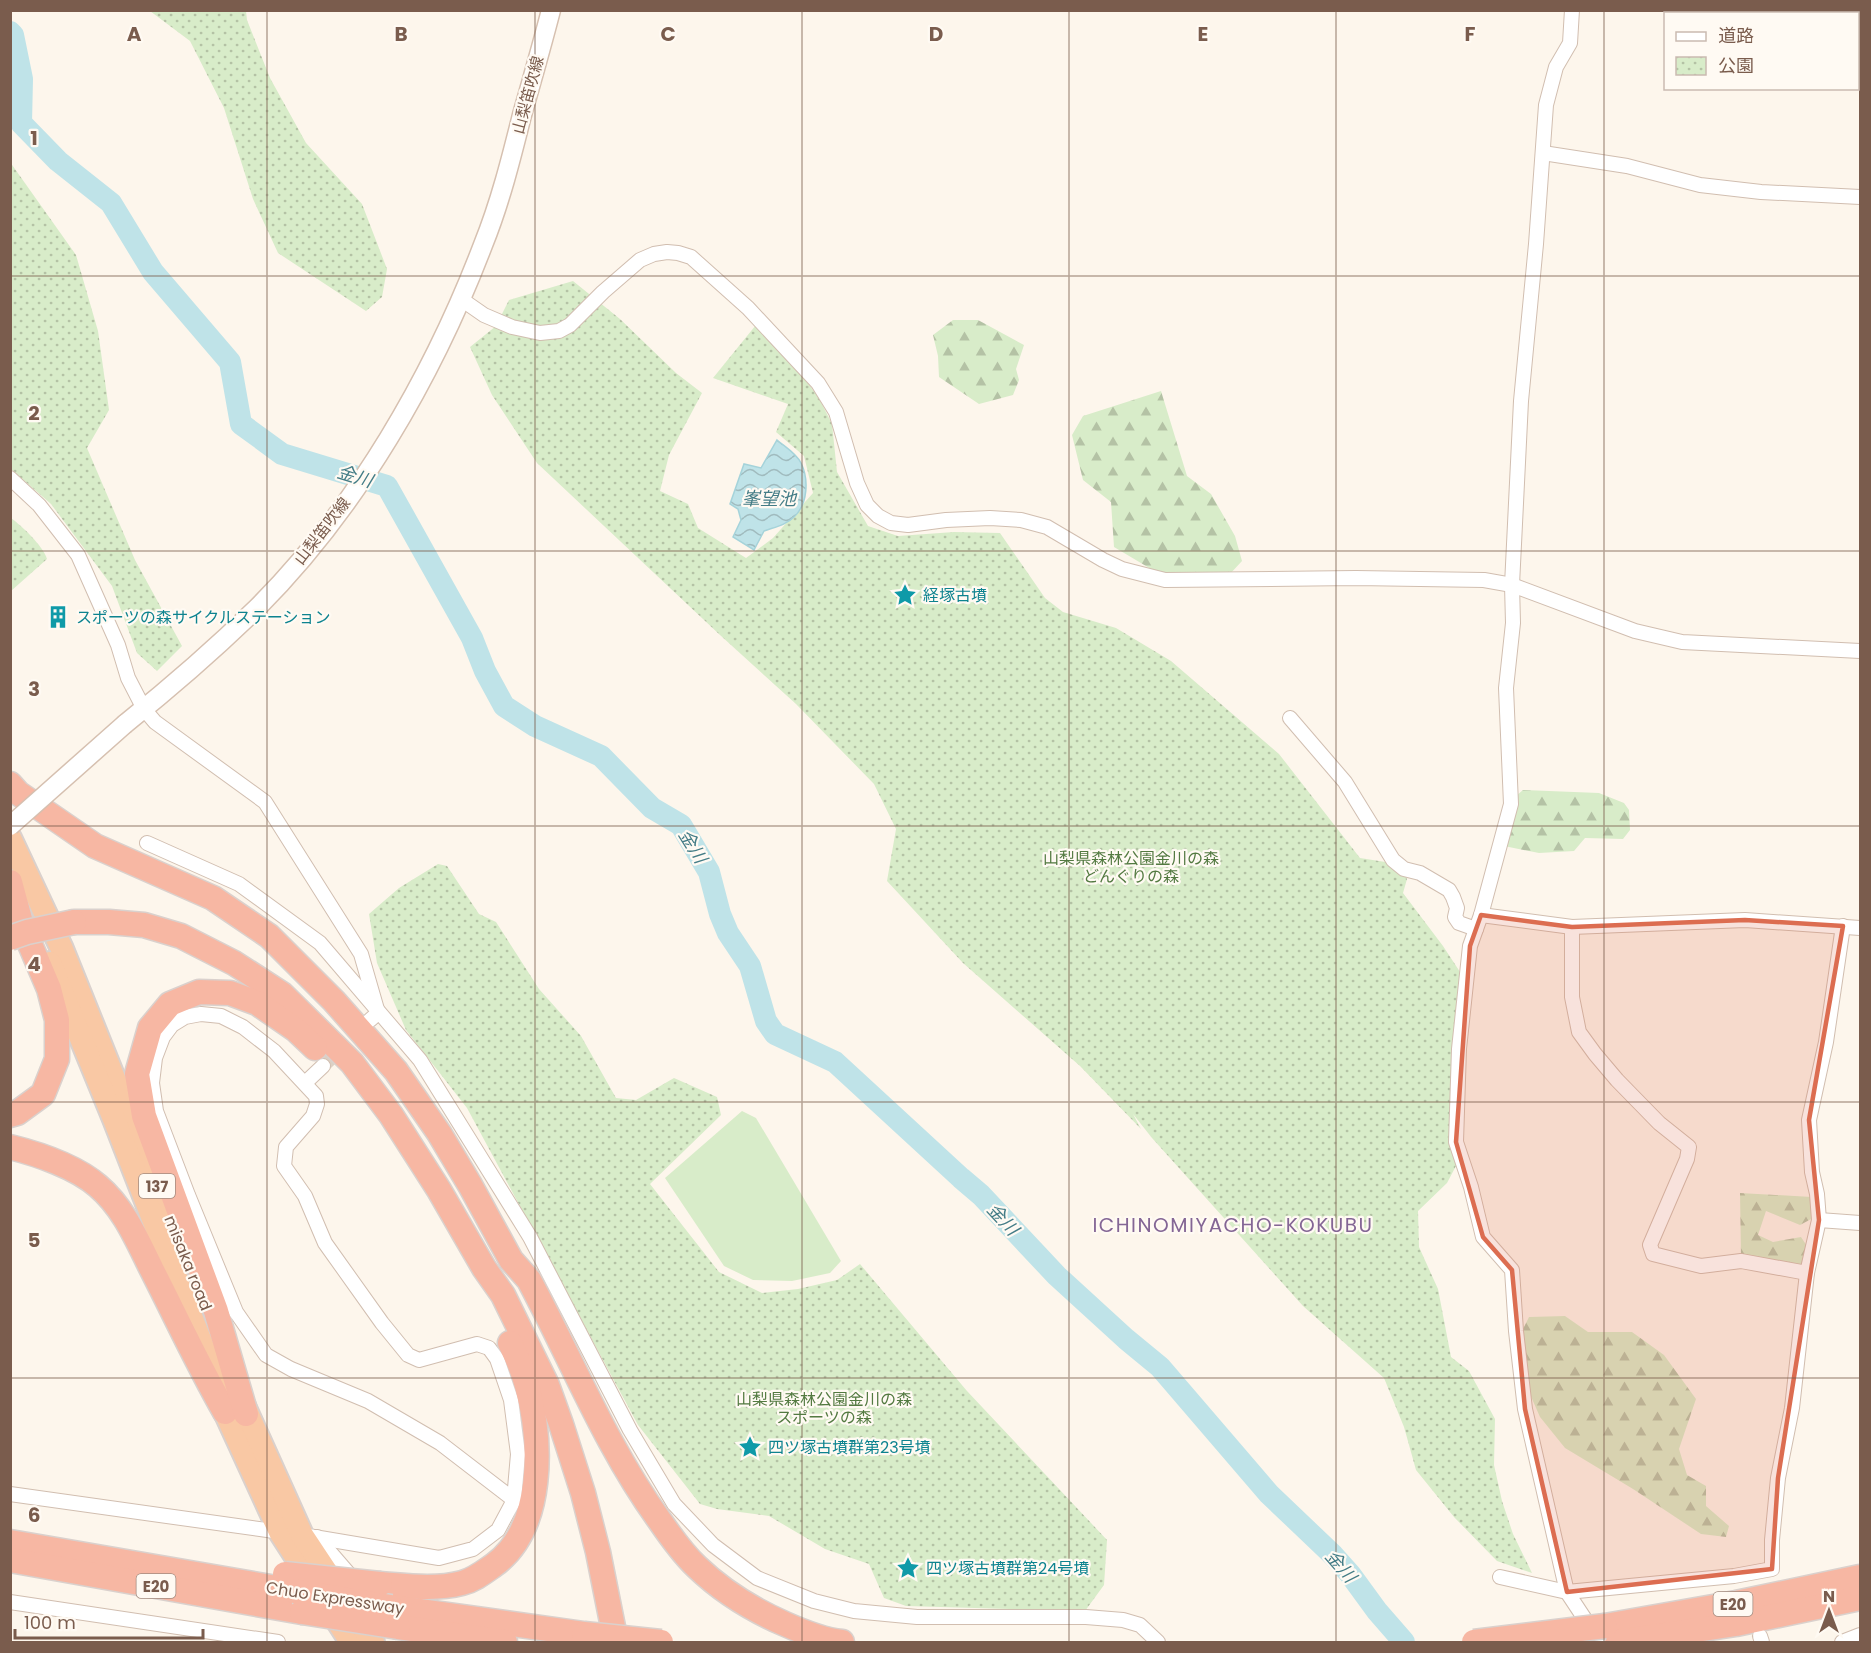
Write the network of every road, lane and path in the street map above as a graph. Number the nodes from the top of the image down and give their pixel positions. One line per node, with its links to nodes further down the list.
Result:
1 (551, 10): 5 (main road, 山梨笛吹線)
2 (1572, 10): 3 (street)
3 (1543, 153): 4 (street); 7 (street)
4 (1860, 197)
5 (461, 299): 7 (street); 9 (main road, 山梨笛吹線)
6 (10, 478): 9 (street)
7 (1512, 585): 8 (street); 17 (street)
8 (1860, 651)
9 (144, 709): 12 (main road, 山梨笛吹線, bridge); 24 (street)
10 (1290, 718): 22 (street)
11 (10, 784): 30 (highway)
12 (10, 826)
13 (10, 838): 37 (highway, misaka road / 137)
14 (147, 843): 24 (street)
15 (10, 881): 27 (highway); 37 (highway, misaka road / 137)
16 (74, 915): 18 (highway); 23 (highway, bridge); 28 (highway); 30 (highway)
17 (1481, 915): 20 (street); 22 (street)
18 (10, 922)
19 (1843, 926): 20 (street); 21 (street); 32 (street)
20 (1572, 927): 36 (street)
21 (1860, 928)
22 (1476, 929): 46 (street)
23 (10, 938)
24 (374, 1016): 60 (street)
25 (323, 1066): 26 (street)
26 (305, 1083): 29 (street); 39 (street)
27 (10, 1115)
28 (391, 1115): 29 (highway); 35 (highway)
29 (151, 1116): 37 (highway); 39 (street)
30 (439, 1133): 34 (highway)
31 (10, 1147): 37 (highway)
32 (1819, 1221): 33 (street); 36 (street)
33 (1860, 1223)
34 (511, 1260): 57 (highway); 59 (highway)
35 (484, 1268): 45 (highway, bridge); 56 (highway)
36 (1807, 1273): 46 (street)
37 (235, 1413): 40 (highway, misaka road / 137)
38 (10, 1494): 40 (street)
39 (514, 1500): 40 (street)
40 (300, 1535): 49 (street); 53 (highway, misaka road / 137); 54 (highway, misaka road / 137)
41 (10, 1542): 45 (highway, Chuo Expressway / E20)
42 (10, 1560): 45 (highway, Chuo Expressway / E20)
43 (1500, 1577): 46 (street)
44 (1860, 1577): 51 (highway, E20)
45 (294, 1592): 49 (highway, Chuo Expressway / E20, bridge)
46 (1567, 1592): 51 (street)
47 (1860, 1598): 51 (highway, E20)
48 (10, 1602): 52 (street)
49 (399, 1626): 55 (highway, Chuo Expressway / E20); 58 (highway, Chuo Expressway / E20, bridge)
50 (1860, 1635): 62 (street)
51 (1610, 1638): 61 (highway, E20, bridge)
52 (278, 1642)
53 (351, 1642)
54 (373, 1642)
55 (496, 1642)
56 (616, 1642)
57 (631, 1642)
58 (661, 1642)
59 (842, 1642)
60 (1158, 1642)
61 (1474, 1642)
62 (1842, 1642)

